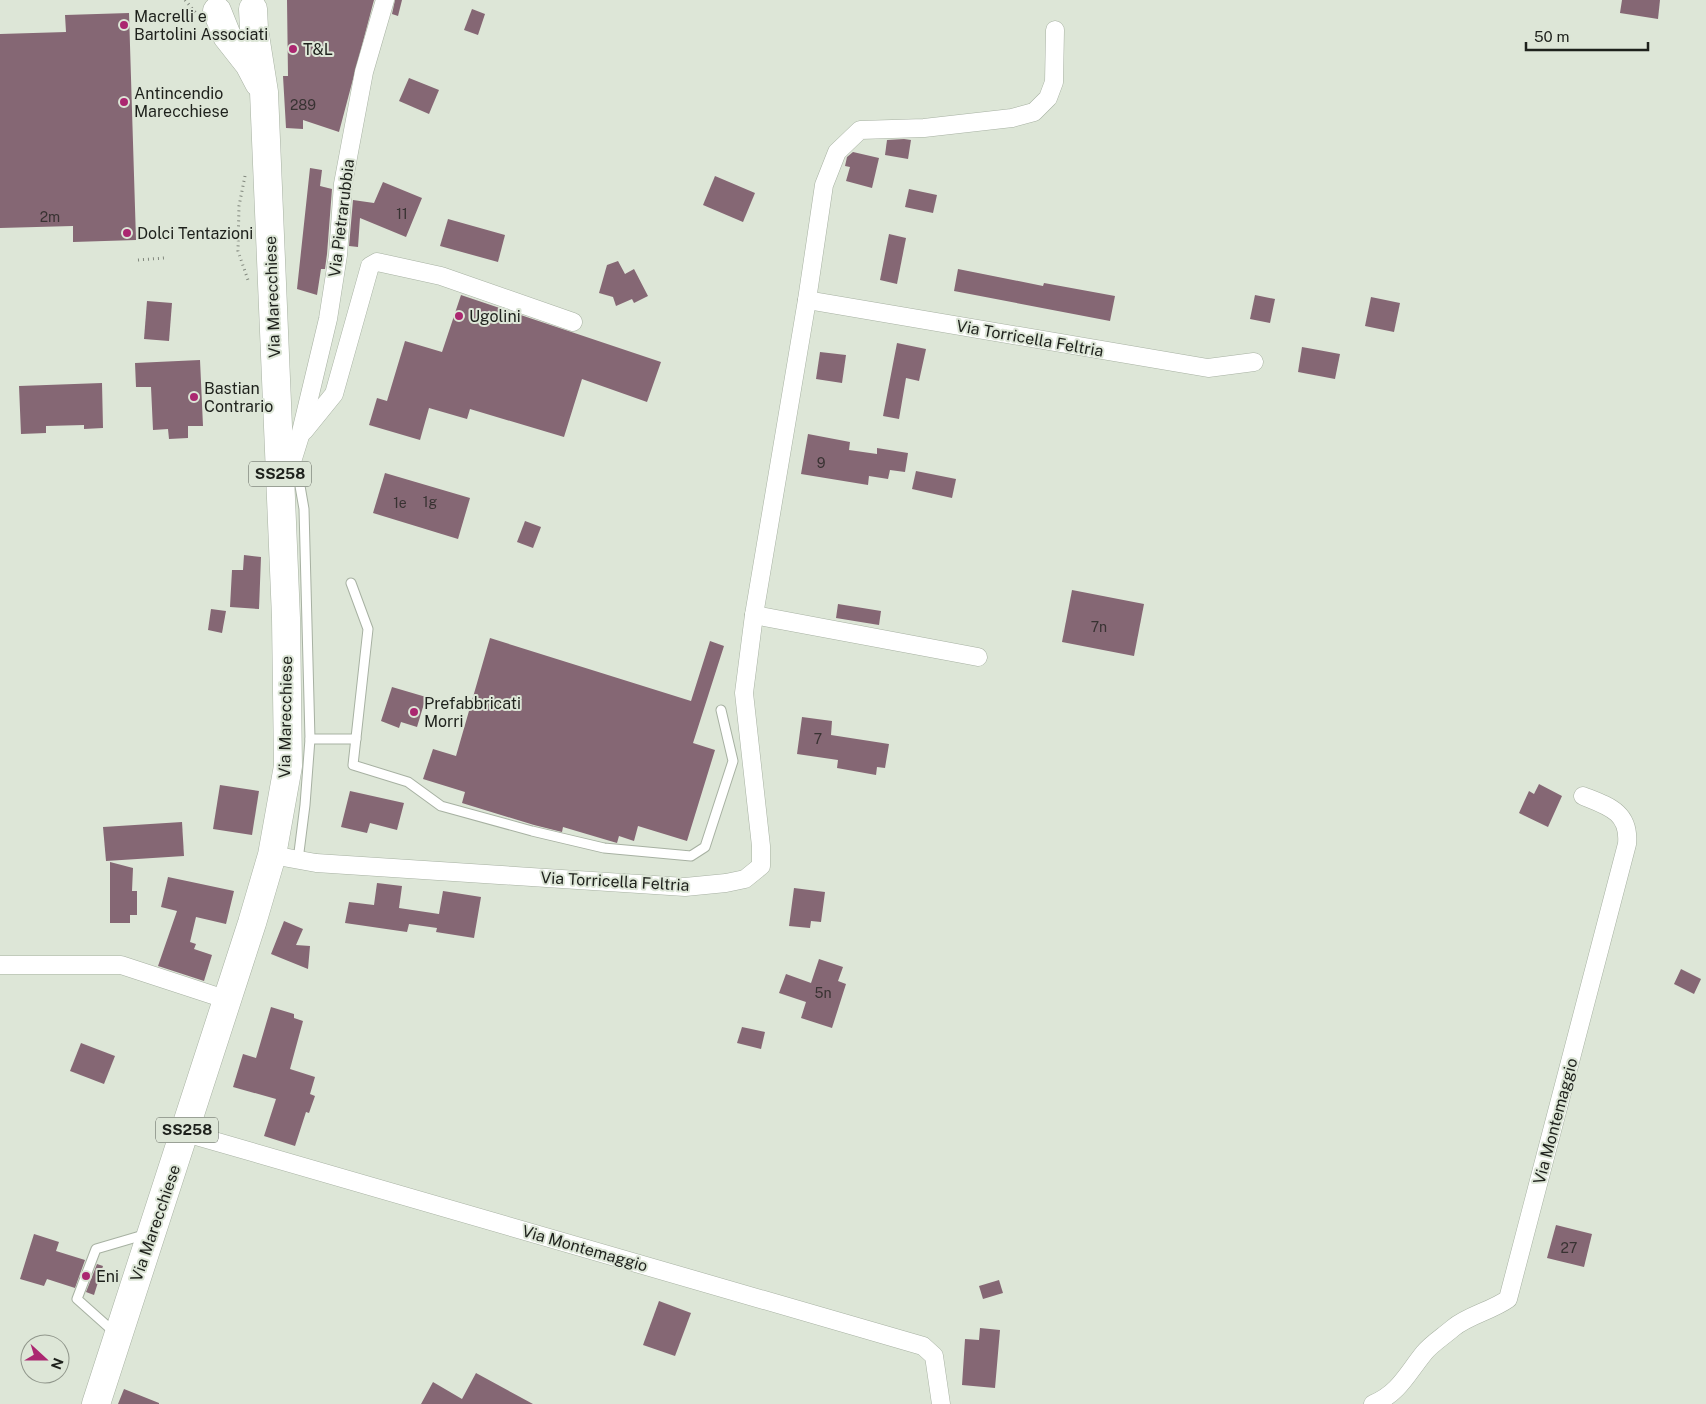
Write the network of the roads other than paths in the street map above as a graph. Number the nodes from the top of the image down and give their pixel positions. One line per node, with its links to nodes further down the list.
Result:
1 (385, 0): 9 (street, Via Pietrarubbia)
2 (204, 5): 3 (main road, Via Marecchiese / SS258); 5 (main road, Via Marecchiese / SS258)
3 (256, 5): 5 (main road, Via Marecchiese / SS258)
4 (1055, 30): 6 (street, Via Torricella Feltria)
5 (264, 92): 11 (main road, Via Marecchiese / SS258)
6 (807, 300): 8 (street, Via Torricella Feltria); 13 (street, Via Torricella Feltria)
7 (573, 322): 9 (street, Via Pietrarubbia)
8 (1254, 362)
9 (300, 436): 10 (street, Via Pietrarubbia)
10 (294, 454): 11 (street, Via Pietrarubbia); 16 (lane)
11 (281, 498): 19 (main road, Via Marecchiese / SS258)
12 (351, 583): 17 (lane)
13 (754, 615): 14 (street); 19 (street, Via Torricella Feltria)
14 (978, 657)
15 (721, 710): 17 (lane)
16 (310, 739): 17 (lane); 19 (lane)
17 (356, 740)
18 (1583, 796): 27 (street, Via Montemaggio)
19 (285, 857): 21 (main road, Via Marecchiese / SS258)
20 (0, 965): 21 (street)
21 (228, 1000): 22 (main road, Via Marecchiese / SS258)
22 (186, 1133): 23 (main road, Via Marecchiese / SS258); 26 (street, Via Montemaggio)
23 (152, 1232): 24 (main road, Via Marecchiese / SS258); 24 (lane)
24 (118, 1335): 25 (main road, Via Marecchiese / SS258)
25 (96, 1404)
26 (941, 1404)
27 (1373, 1404)

